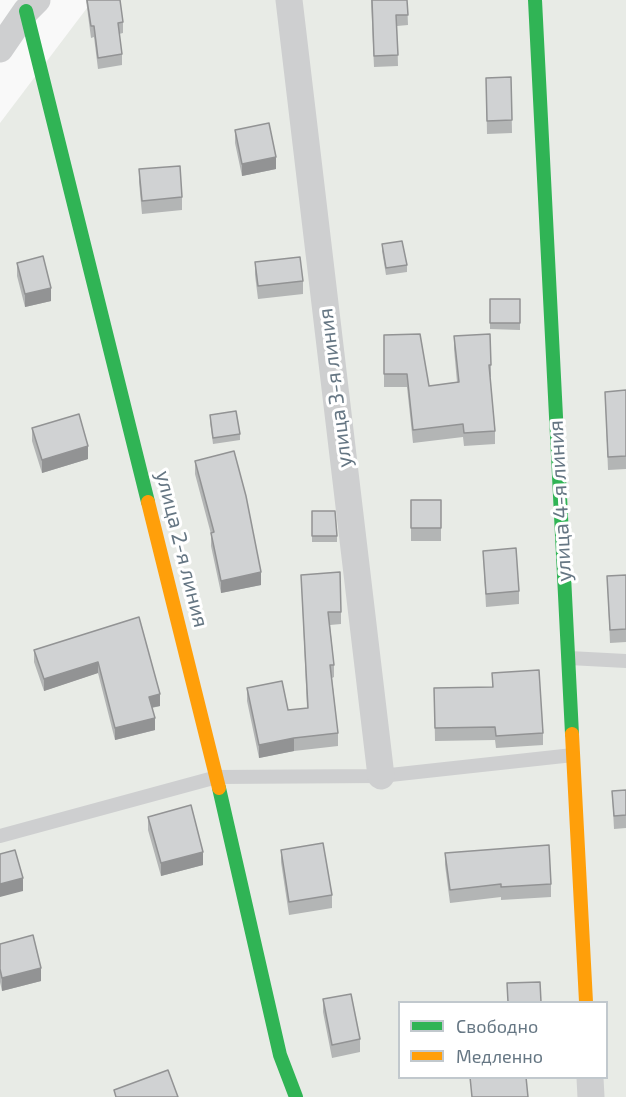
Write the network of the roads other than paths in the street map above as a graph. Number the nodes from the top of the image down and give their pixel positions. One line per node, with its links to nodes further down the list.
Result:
1 (289, 0): 9 (street, улица 3-я линия)
2 (535, 0): 5 (street, улица 4-я линия)
3 (31, 6): 4 (street); 8 (street, улица 2-я линия)
4 (0, 49)
5 (568, 658): 6 (lane); 7 (street, улица 4-я линия)
6 (626, 661)
7 (573, 755): 9 (lane); 11 (street, улица 4-я линия)
8 (217, 777): 9 (lane); 10 (lane); 13 (street, улица 2-я линия)
9 (381, 777)
10 (0, 836)
11 (586, 1001)
12 (590, 1079): 14 (street)
13 (296, 1097)
14 (591, 1097)

